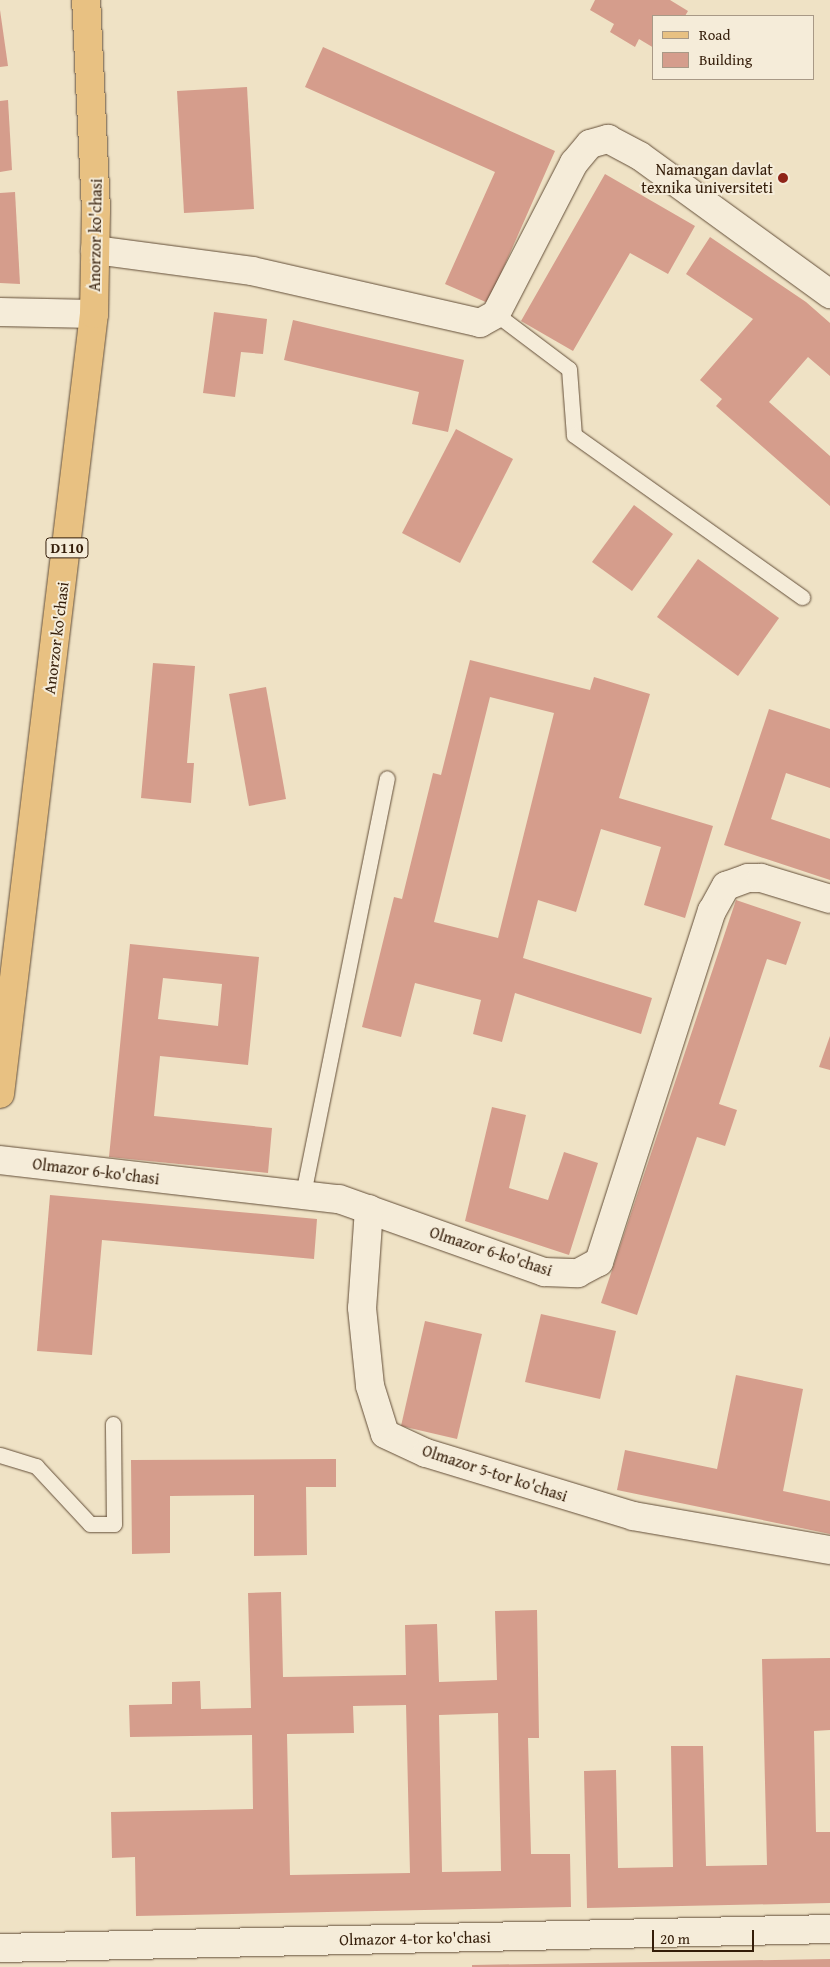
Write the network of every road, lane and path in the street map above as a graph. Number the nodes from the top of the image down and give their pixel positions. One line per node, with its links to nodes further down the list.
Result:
1 (86, 0): 2 (main road, Anorzor ko'chasi / D110)
2 (95, 250): 5 (main road, Anorzor ko'chasi / D110); 6 (street)
3 (830, 294): 6 (street)
4 (0, 312): 5 (street)
5 (94, 314): 10 (main road, Anorzor ko'chasi / D110)
6 (496, 314): 7 (lane)
7 (802, 597)
8 (387, 778): 13 (lane)
9 (830, 899): 14 (street, Olmazor 6-ko'chasi)
10 (4, 1006): 11 (main road, Anorzor ko'chasi / D110)
11 (0, 1094)
12 (0, 1160): 13 (street, Olmazor 6-ko'chasi)
13 (303, 1194): 14 (street, Olmazor 6-ko'chasi)
14 (369, 1209): 17 (street, Olmazor 5-tor ko'chasi)
15 (113, 1424): 16 (lane)
16 (0, 1455)
17 (830, 1550)
18 (830, 1929): 19 (street, Olmazor 4-tor ko'chasi)
19 (0, 1948)

